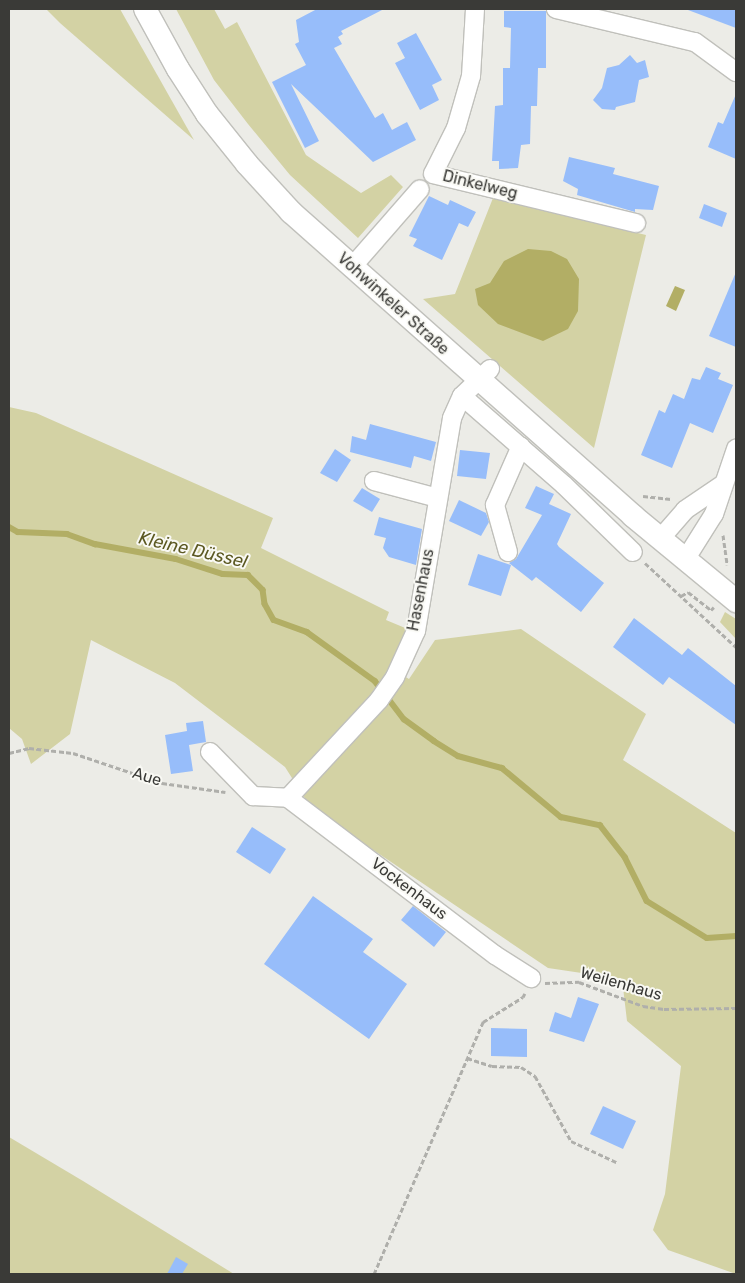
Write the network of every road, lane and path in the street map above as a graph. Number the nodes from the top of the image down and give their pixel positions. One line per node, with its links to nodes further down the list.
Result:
1 (145, 9): 7 (main road, Vohwinkeler Straße)
2 (475, 9): 6 (street, Dinkelweg)
3 (556, 9): 4 (street)
4 (736, 72)
5 (420, 189): 7 (street, Dinkelweg)
6 (636, 224)
7 (352, 267): 8 (main road, Vohwinkeler Straße)
8 (485, 375): 9 (street, Hasenhaus); 15 (main road, Vohwinkeler Straße)
9 (462, 396): 10 (street); 14 (street, Hasenhaus)
10 (521, 446): 16 (street); 17 (street)
11 (736, 449): 13 (street)
12 (374, 480): 14 (street)
13 (722, 485): 15 (street); 18 (street)
14 (438, 498): 24 (street, Hasenhaus)
15 (660, 538): 18 (main road, Vohwinkeler Straße)
16 (508, 552)
17 (633, 552): 20 (path)
18 (685, 560): 19 (main road, Vohwinkeler Straße)
19 (736, 601)
20 (736, 647)
21 (9, 752): 23 (path, Aue)
22 (210, 752): 23 (street)
23 (253, 796): 24 (street)
24 (288, 798): 25 (street, Vockenhaus)
25 (531, 978): 26 (path, Weilenhaus); 27 (path)
26 (736, 1008)
27 (467, 1058): 28 (path); 29 (path)
28 (616, 1162)
29 (374, 1274)

